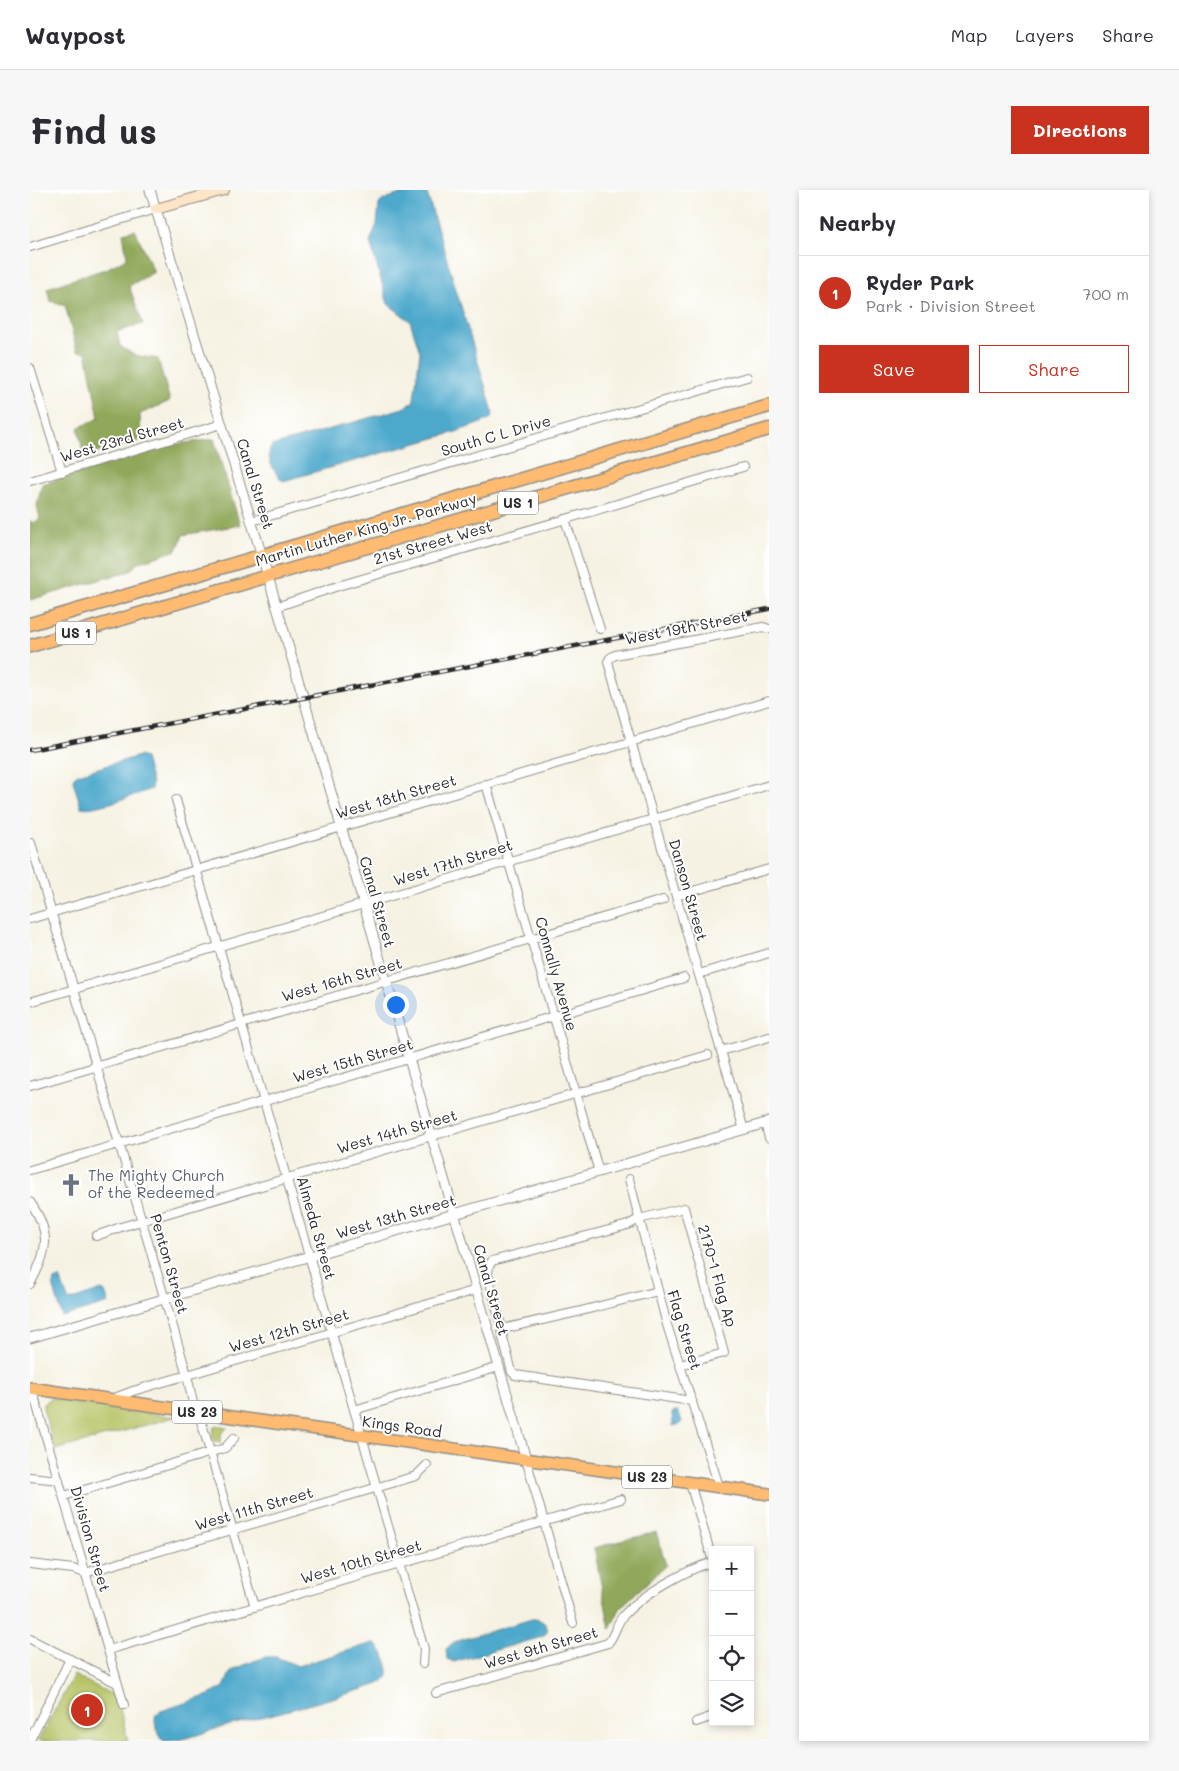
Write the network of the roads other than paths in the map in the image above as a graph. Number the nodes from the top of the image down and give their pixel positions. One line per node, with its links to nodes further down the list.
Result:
1 (150, 190): 3 (street, Canal Street)
2 (224, 190): 3 (main road)
3 (156, 209): 4 (street); 8 (street, Canal Street)
4 (30, 247)
5 (30, 368): 11 (street)
6 (747, 378): 14 (street, South C L Drive)
7 (769, 406): 15 (highway, Martin Luther King Jr. Parkway / US 1)
8 (222, 424): 11 (street, West 23rd Street); 14 (street, Canal Street)
9 (769, 429): 16 (highway, Martin Luther King Jr. Parkway / US 1)
10 (743, 467): 13 (street, 21st Street West)
11 (62, 472): 12 (street, West 23rd Street)
12 (30, 481)
13 (565, 519): 17 (street, 21st Street West); 19 (street)
14 (252, 521): 15 (street, Canal Street)
15 (262, 556): 16 (street, Canal Street); 18 (highway, Martin Luther King Jr. Parkway / US 1)
16 (268, 576): 17 (street, Canal Street); 21 (highway, Martin Luther King Jr. Parkway / US 1)
17 (276, 607): 29 (street, Canal Street)
18 (30, 624)
19 (600, 629)
20 (769, 629): 22 (street, West 19th Street)
21 (30, 646)
22 (610, 658): 24 (street, Danson Street)
23 (769, 702): 24 (street, West 18th Street)
24 (631, 742): 25 (street, West 18th Street); 28 (street, Danson Street)
25 (486, 784): 29 (street, West 18th Street); 31 (street, Connally Avenue)
26 (769, 785): 28 (street, West 17th Street)
27 (176, 800): 32 (street, Almeda Street)
28 (653, 819): 31 (street, West 17th Street); 34 (street, Danson Street)
29 (341, 827): 32 (street, West 18th Street); 36 (street, Canal Street)
30 (32, 843): 37 (street, Penton Street)
31 (508, 861): 36 (street, West 17th Street); 39 (street, Connally Avenue)
32 (197, 869): 37 (street, West 18th Street); 40 (street, Almeda Street)
33 (769, 869): 34 (street)
34 (676, 896): 42 (street, Danson Street)
35 (662, 900): 39 (street, West 16th Street)
36 (364, 904): 40 (street, West 17th Street); 44 (street, Canal Street)
37 (52, 912): 38 (street, West 18th Street); 45 (street, Penton Street)
38 (30, 919)
39 (531, 939): 44 (street, West 16th Street); 47 (street, Connally Avenue)
40 (220, 947): 45 (street, West 17th Street); 48 (street, Almeda Street)
41 (769, 953): 42 (street)
42 (699, 974): 50 (street, Danson Street)
43 (684, 978): 47 (street, West 15th Street)
44 (387, 982): 48 (street, West 16th Street); 52 (street, Canal Street)
45 (74, 989): 46 (street, West 17th Street); 53 (street, Penton Street)
46 (30, 1002)
47 (553, 1016): 52 (street, West 15th Street); 55 (street, Connally Avenue)
48 (242, 1024): 53 (street, West 16th Street); 56 (street, Almeda Street)
49 (769, 1037): 50 (street)
50 (721, 1051): 58 (street, Danson Street)
51 (708, 1055): 55 (street, West 14th Street)
52 (409, 1059): 56 (street, West 15th Street); 59 (street, Canal Street)
53 (97, 1066): 54 (street, West 16th Street); 61 (street, Penton Street)
54 (30, 1086)
55 (576, 1093): 59 (street, West 14th Street); 63 (street, Connally Avenue)
56 (265, 1101): 61 (street, West 15th Street); 64 (street, Almeda Street)
57 (767, 1123): 58 (street, West 13th Street); 60 (street)
58 (744, 1130): 63 (street, West 13th Street)
59 (431, 1136): 64 (street, West 14th Street); 67 (street, Canal Street)
60 (769, 1138)
61 (119, 1144): 62 (street, West 15th Street); 69 (street, Penton Street)
62 (30, 1170)
63 (599, 1172): 67 (street, West 13th Street)
64 (287, 1178): 69 (street, West 14th Street); 71 (street, Almeda Street)
65 (629, 1179): 68 (street, Flag Street)
66 (30, 1202): 72 (street)
67 (454, 1214): 71 (street, West 13th Street); 73 (street, Canal Street)
68 (639, 1219): 74 (street, Flag Street); 76 (street); 79 (street, 2170-1 Flag Ap)
69 (142, 1221): 70 (street, West 14th Street); 75 (street, Penton Street)
70 (96, 1236)
71 (310, 1256): 75 (street, West 13th Street); 77 (street, Almeda Street)
72 (30, 1284)
73 (476, 1290): 77 (street, West 12th Street); 80 (street, Canal Street)
74 (658, 1291): 76 (street); 79 (street, Flag Street)
75 (165, 1298): 78 (street, West 13th Street); 81 (street, Penton Street)
76 (502, 1329): 84 (street)
77 (332, 1332): 81 (street, West 12th Street); 85 (street, Almeda Street)
78 (30, 1338)
79 (680, 1365): 84 (street, Flag Street)
80 (499, 1367): 85 (street); 90 (street, Canal Street)
81 (187, 1375): 83 (street, West 12th Street); 86 (street, Penton Street)
82 (31, 1386): 83 (main road, Kings Road / US 23); 93 (street, Division Street)
83 (109, 1400): 86 (main road, Kings Road / US 23)
84 (692, 1401): 95 (street, Flag Street)
85 (354, 1410): 87 (street, Almeda Street)
86 (197, 1412): 87 (main road, Kings Road / US 23); 89 (street, Penton Street)
87 (361, 1436): 90 (main road, Kings Road / US 23); 96 (street, Almeda Street)
88 (234, 1438): 89 (street)
89 (210, 1453): 98 (street); 101 (street, Penton Street)
90 (526, 1459): 94 (main road, Kings Road / US 23); 100 (street, Canal Street)
91 (427, 1465): 96 (street, West 11th Street)
92 (30, 1477): 93 (street)
93 (59, 1480): 98 (street, Division Street)
94 (690, 1483): 95 (main road, Kings Road / US 23); 102 (street)
95 (719, 1486): 97 (main road, Kings Road / US 23)
96 (377, 1487): 101 (street, West 11th Street); 105 (street, Almeda Street)
97 (769, 1494)
98 (64, 1496): 106 (street, Division Street)
99 (621, 1499): 100 (street, West 10th Street)
100 (544, 1522): 105 (street, West 10th Street); 108 (street, Canal Street)
101 (232, 1529): 106 (street, West 11th Street); 107 (street, Penton Street)
102 (709, 1550)
103 (709, 1562): 114 (street, West 9th Street)
104 (30, 1564): 106 (street)
105 (400, 1565): 107 (street, West 10th Street); 112 (street, Almeda Street)
106 (85, 1573): 110 (street, Division Street)
107 (255, 1607): 110 (street, West 10th Street)
108 (574, 1622)
109 (30, 1639): 111 (street)
110 (108, 1650): 113 (street, Division Street)
111 (70, 1659): 113 (street); 118 (street)
112 (423, 1664)
113 (117, 1683): 115 (street, Division Street)
114 (436, 1692)
115 (124, 1706)
116 (709, 1717): 117 (street)
117 (696, 1722)
118 (30, 1740)

